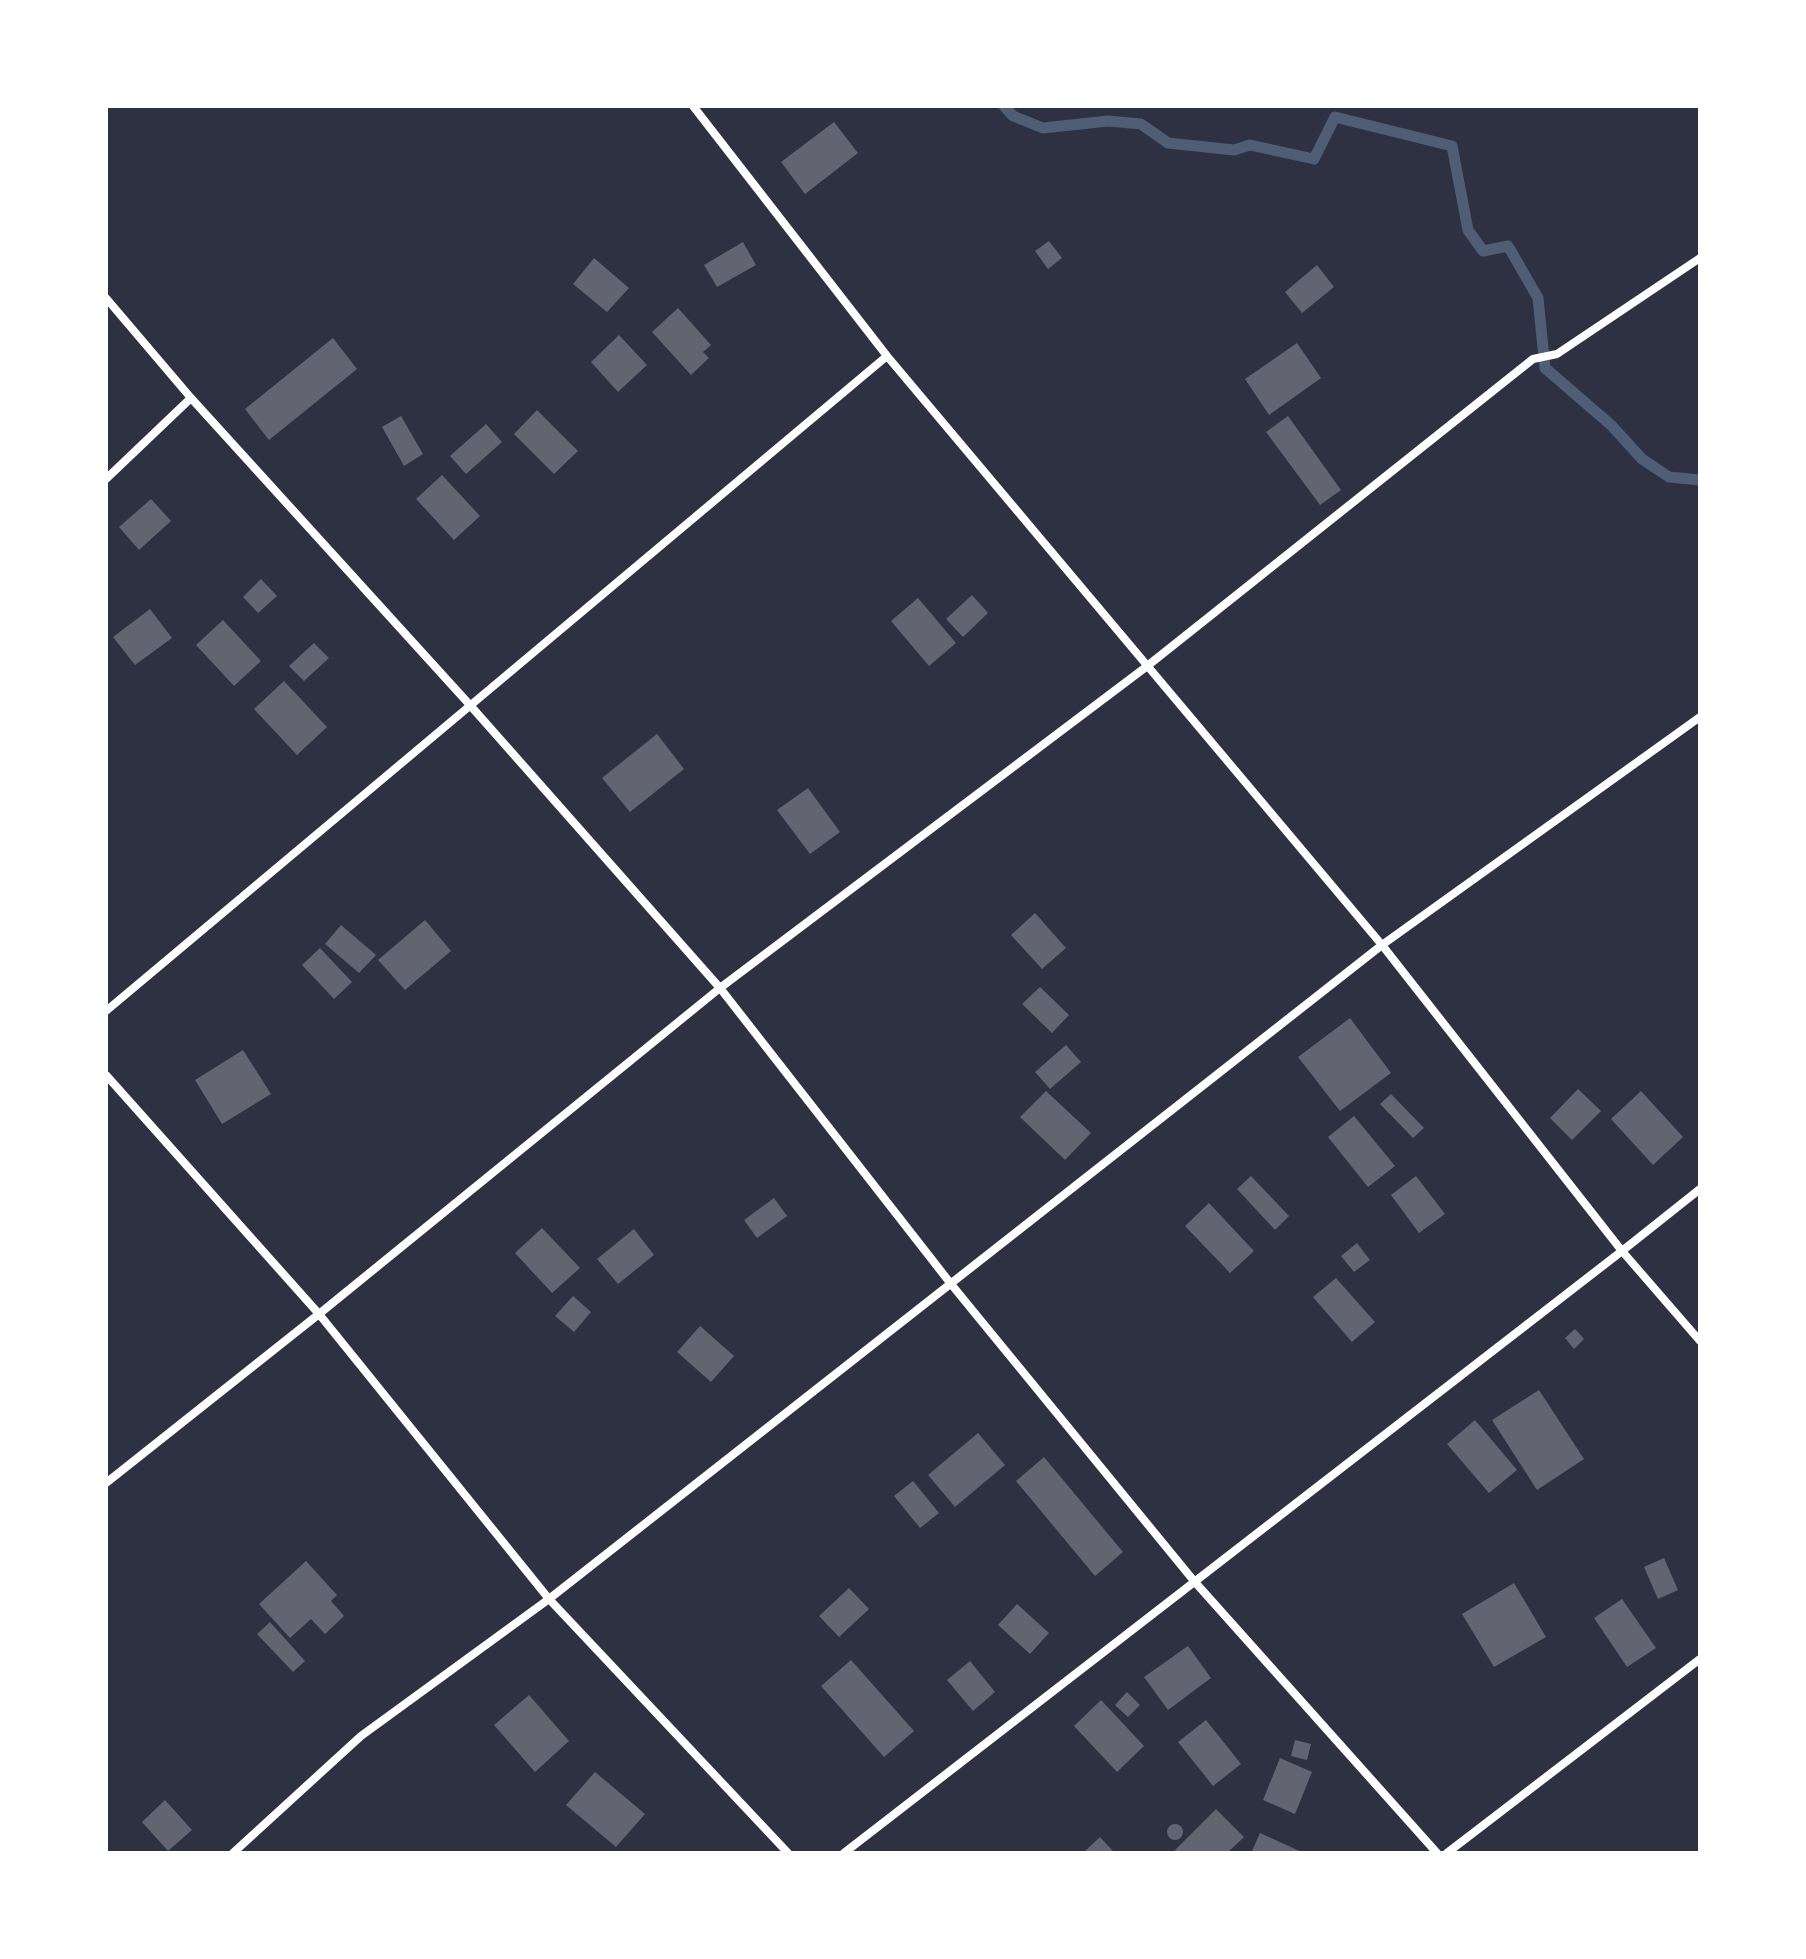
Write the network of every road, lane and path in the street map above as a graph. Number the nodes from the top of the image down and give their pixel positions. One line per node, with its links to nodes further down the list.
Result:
1 (693, 106): 4 (street)
2 (1700, 258): 7 (street)
3 (106, 298): 5 (street)
4 (887, 356): 7 (street); 8 (street)
5 (191, 398): 6 (street); 8 (street)
6 (106, 479)
7 (1146, 667): 10 (street); 11 (street)
8 (469, 704): 11 (street); 12 (street)
9 (1700, 717): 10 (street)
10 (1382, 945): 15 (street); 16 (street)
11 (720, 988): 16 (street); 17 (street)
12 (106, 1011)
13 (106, 1075): 17 (street)
14 (1700, 1189): 15 (street)
15 (1622, 1251): 18 (street); 20 (street)
16 (951, 1284): 20 (street); 21 (street)
17 (319, 1314): 19 (street); 21 (street)
18 (1700, 1341)
19 (106, 1483)
20 (1194, 1581): 25 (street); 26 (street)
21 (549, 1599): 23 (street); 24 (street)
22 (1700, 1659): 27 (street)
23 (233, 1853)
24 (788, 1853)
25 (844, 1853)
26 (1437, 1853)
27 (1447, 1853)

